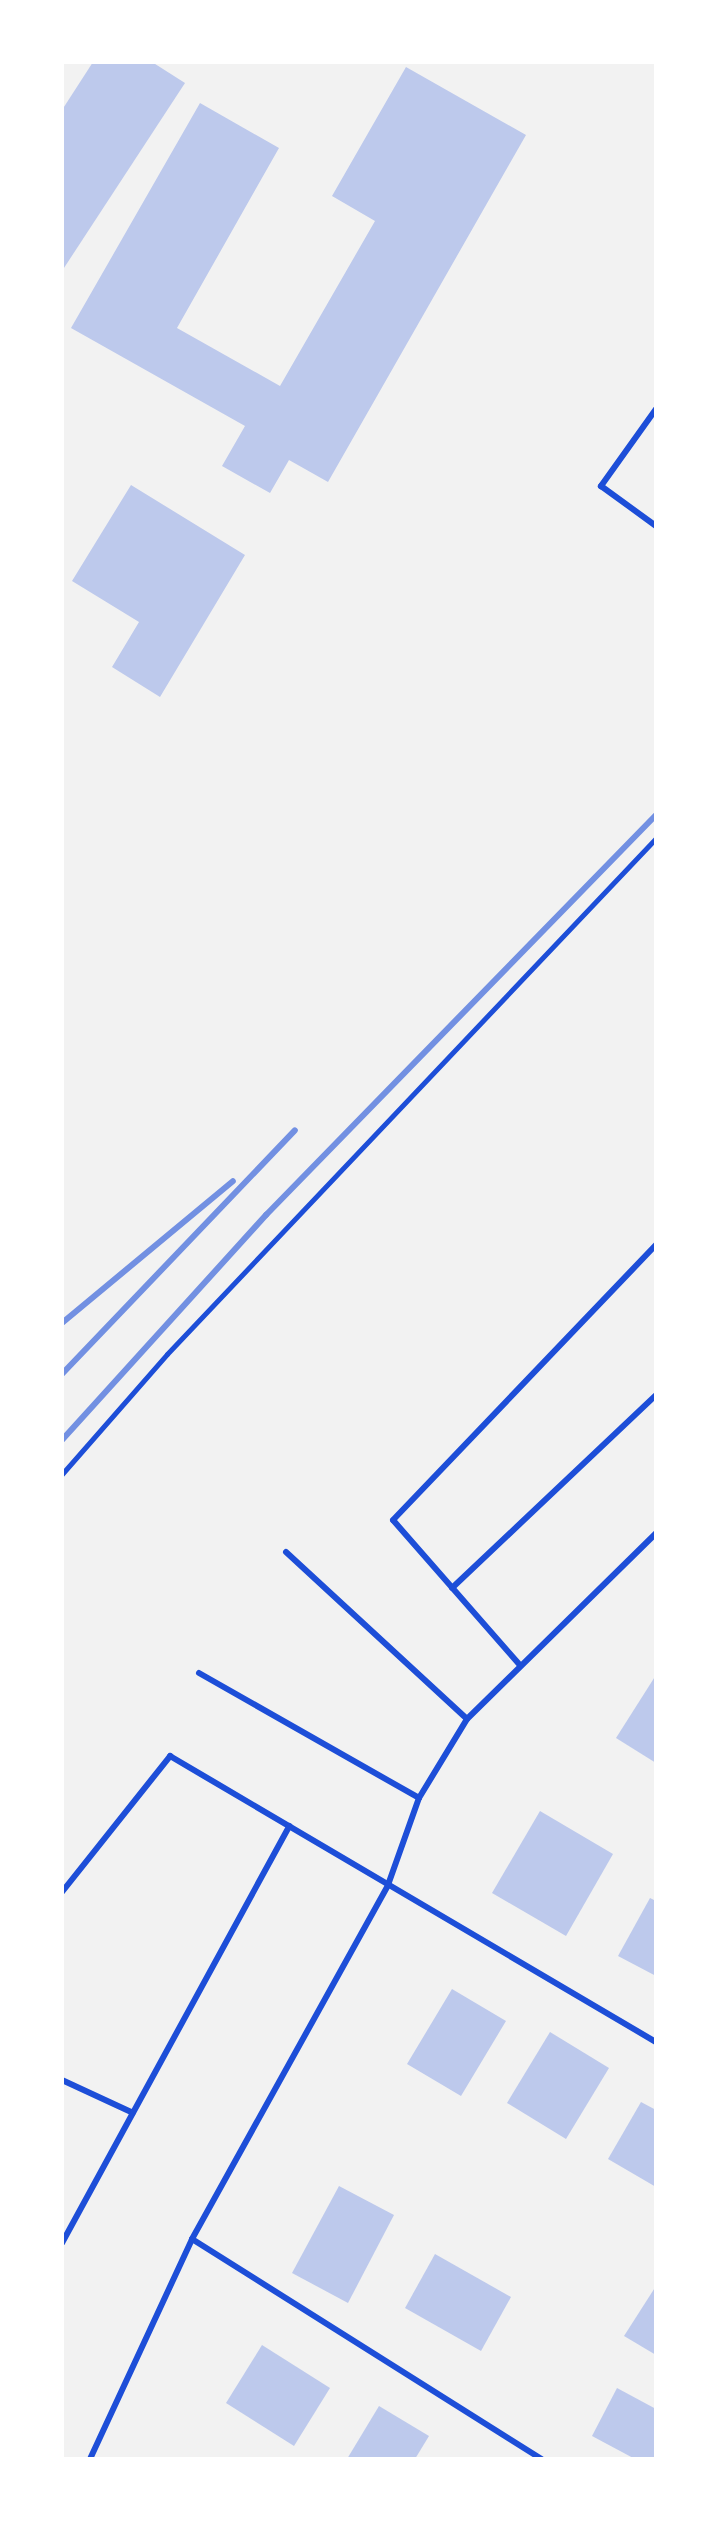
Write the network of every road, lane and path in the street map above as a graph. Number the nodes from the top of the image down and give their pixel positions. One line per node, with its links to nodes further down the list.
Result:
1 (656, 409): 2 (lane)
2 (656, 526)
3 (656, 838): 6 (path)
4 (656, 1245): 9 (lane)
5 (656, 1395): 9 (lane)
6 (62, 1474)
7 (656, 1533): 10 (lane)
8 (286, 1552): 12 (lane)
9 (452, 1588): 10 (lane)
10 (519, 1664): 12 (lane)
11 (199, 1673): 13 (lane)
12 (467, 1719): 13 (lane)
13 (419, 1798): 15 (lane)
14 (289, 1826): 15 (lane); 16 (lane); 19 (lane)
15 (388, 1885): 17 (lane); 22 (lane)
16 (62, 1892)
17 (656, 2042)
18 (62, 2080): 19 (lane)
19 (133, 2113): 21 (lane)
20 (62, 2222): 21 (lane)
21 (71, 2227): 23 (lane)
22 (192, 2239): 24 (lane); 25 (lane)
23 (62, 2243)
24 (90, 2459)
25 (541, 2459)

